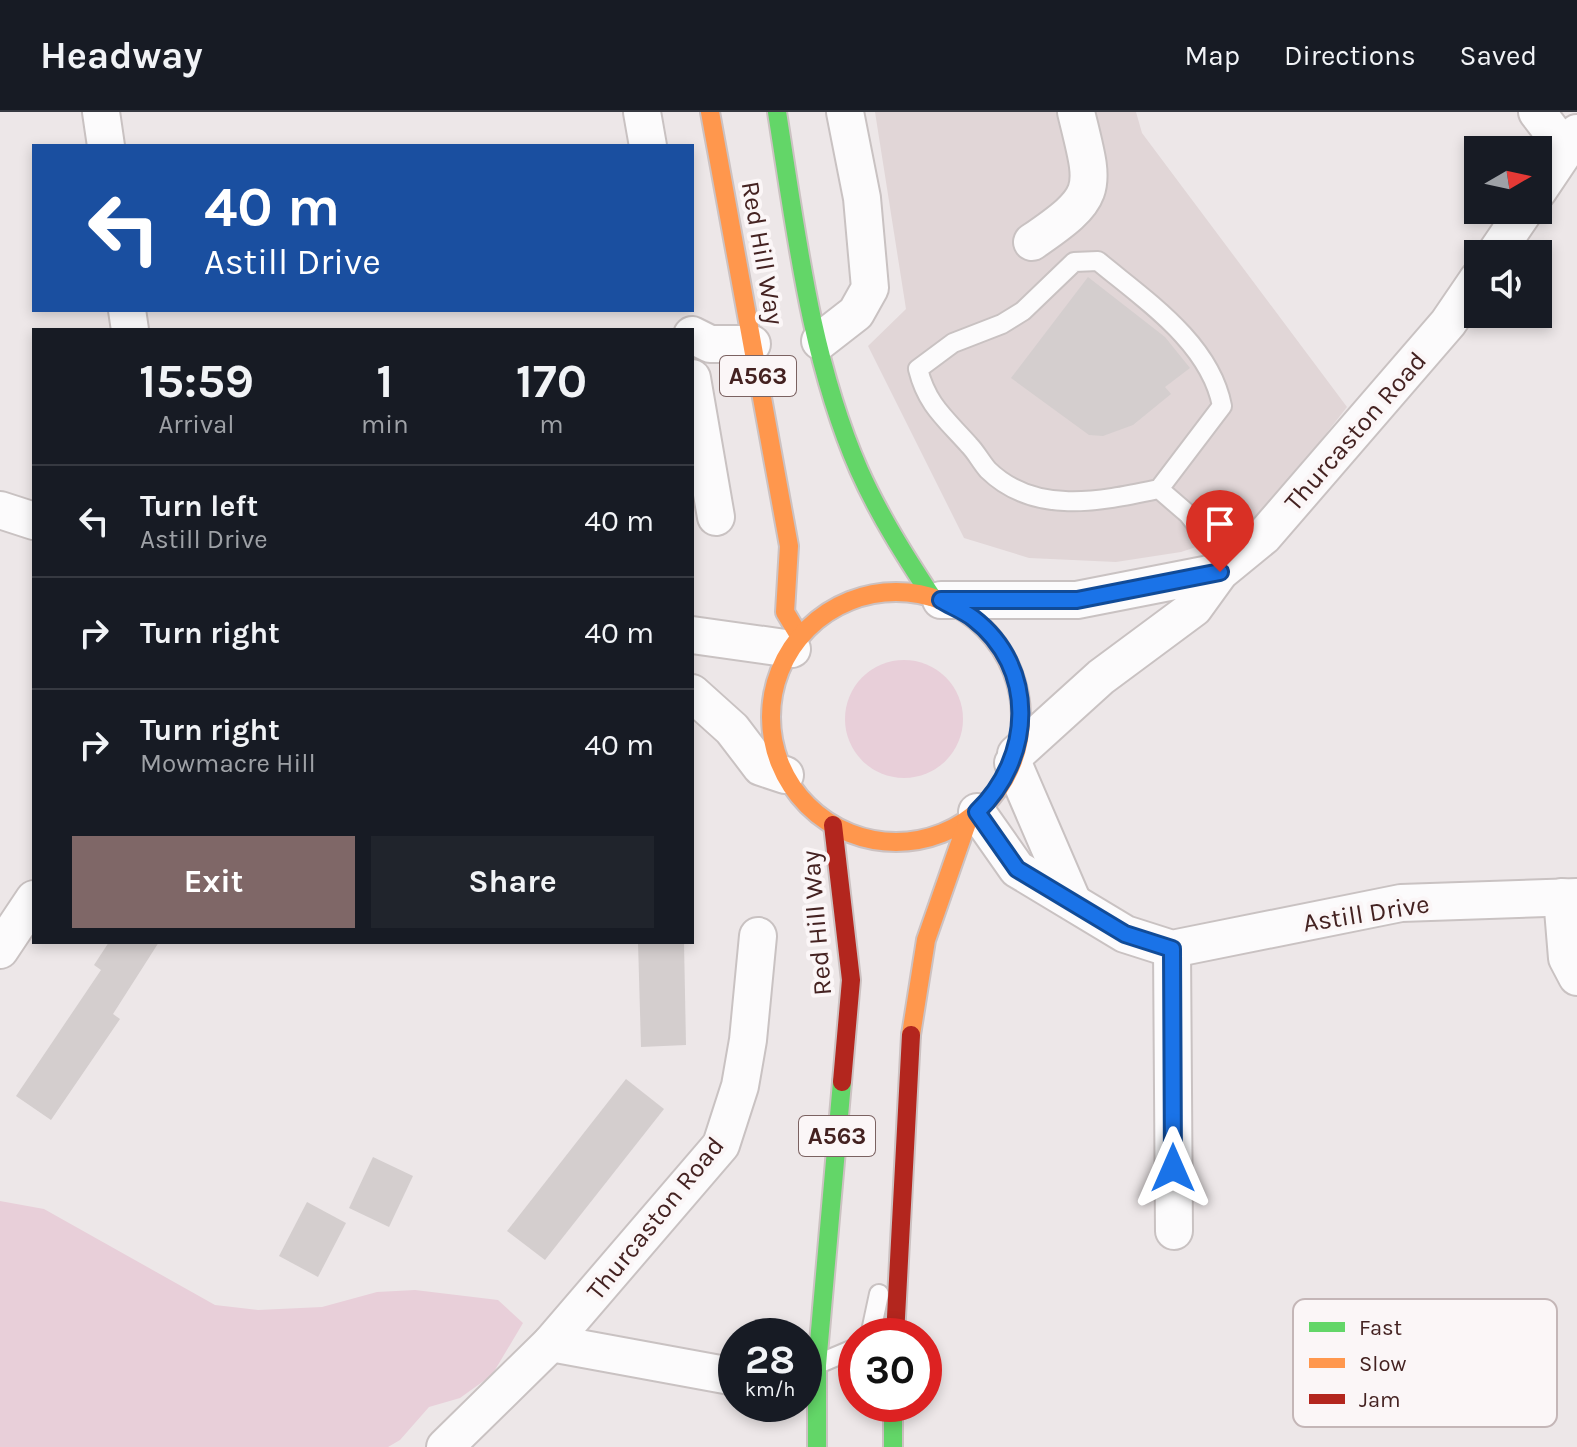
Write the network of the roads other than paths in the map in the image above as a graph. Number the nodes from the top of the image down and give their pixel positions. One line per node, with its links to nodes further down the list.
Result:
1 (101, 112): 9 (street)
2 (642, 112): 10 (street)
3 (710, 112): 16 (highway, Red Hill Way / A563)
4 (777, 112): 15 (highway, Red Hill Way / A563)
5 (845, 112): 15 (street)
6 (1076, 112): 12 (street)
7 (1537, 112): 8 (street)
8 (1571, 142): 11 (street)
9 (106, 144)
10 (648, 144)
11 (1552, 170)
12 (1032, 242)
13 (1464, 300): 22 (street, Thurcaston Road)
14 (694, 336): 16 (street)
15 (820, 341): 23 (highway, Red Hill Way / A563)
16 (752, 344): 25 (highway, Red Hill Way / A563)
17 (694, 390): 20 (street)
18 (1159, 489): 18 (lane); 22 (lane)
19 (0, 510): 21 (street)
20 (716, 517)
21 (32, 520)
22 (1224, 569): 23 (street); 27 (street)
23 (937, 598): 25 (highway); 27 (highway)
24 (694, 635): 25 (street)
25 (796, 643): 28 (highway)
26 (694, 695): 28 (street)
27 (1015, 758): 29 (highway); 32 (street)
28 (785, 775): 30 (highway)
29 (972, 816): 30 (highway); 32 (street, Astill Drive); 38 (highway, A563)
30 (833, 825): 40 (highway, Red Hill Way / A563)
31 (1569, 897): 35 (street, Astill Drive); 37 (street, Astill Drive)
32 (1072, 900): 35 (street, Astill Drive)
33 (32, 902): 36 (street)
34 (758, 936): 43 (street, Thurcaston Road)
35 (1172, 949): 39 (street)
36 (0, 950)
37 (1577, 977)
38 (899, 1210): 41 (lane); 42 (highway, A563)
39 (1174, 1231)
40 (815, 1318)
41 (874, 1318)
42 (896, 1318)
43 (551, 1343): 44 (street); 47 (street, Thurcaston Road)
44 (718, 1374)
45 (815, 1422): 48 (highway, Red Hill Way / A563)
46 (893, 1422): 49 (highway)
47 (445, 1447)
48 (817, 1447)
49 (893, 1447)

